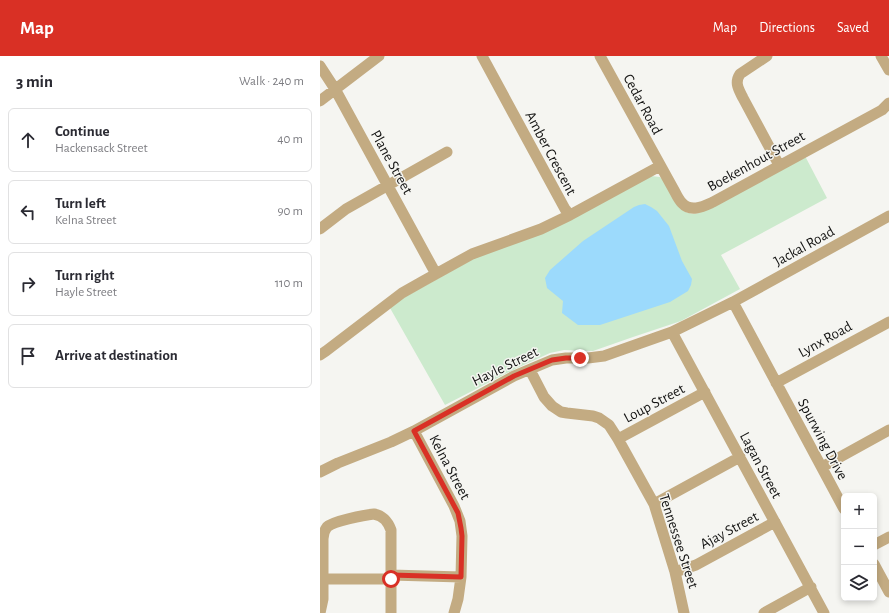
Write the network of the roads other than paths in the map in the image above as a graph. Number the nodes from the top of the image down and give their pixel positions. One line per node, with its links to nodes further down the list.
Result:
1 (379, 56): 8 (street)
2 (482, 56): 15 (street, Amber Crescent)
3 (600, 56): 13 (street, Cedar Road)
4 (767, 56): 12 (street)
5 (881, 56): 7 (street)
6 (320, 66): 8 (street, Plane Street)
7 (889, 70)
8 (335, 89): 9 (street); 14 (street, Plane Street)
9 (320, 101)
10 (885, 106): 12 (street, Boekenhout Street)
11 (447, 152): 14 (street)
12 (779, 165): 13 (street, Boekenhout Street)
13 (660, 166): 15 (street, Amber Crescent)
14 (388, 186): 17 (street); 18 (street, Plane Street)
15 (570, 215): 18 (street)
16 (889, 216): 19 (street, Jackal Road)
17 (320, 229)
18 (436, 274): 22 (street)
19 (732, 302): 21 (street, Hayle Street); 24 (street, Spurwing Drive)
20 (889, 322): 24 (street, Lynx Road)
21 (672, 332): 23 (street, Hayle Street); 25 (street, Lagan Street)
22 (320, 355)
23 (530, 370): 27 (street, Hayle Street); 28 (street, Tennessee Street)
24 (776, 383): 30 (street, Spurwing Drive)
25 (705, 392): 28 (street, Loup Street); 29 (street, Lagan Street)
26 (889, 430): 30 (street)
27 (414, 431): 31 (street, Hayle Street); 41 (street, Kelna Street)
28 (618, 439): 33 (street, Tennessee Street)
29 (740, 457): 33 (street); 34 (street, Lagan Street)
30 (822, 467): 32 (street, Spurwing Drive)
31 (320, 472)
32 (841, 503)
33 (654, 504): 39 (street, Tennessee Street)
34 (775, 522): 39 (street, Ajay Street); 43 (street, Lagan Street)
35 (322, 526): 40 (street); 42 (street)
36 (889, 537): 37 (street)
37 (877, 543)
38 (875, 565): 44 (street)
39 (675, 572): 48 (street, Tennessee Street)
40 (391, 577): 41 (street); 42 (street); 46 (street)
41 (461, 577): 47 (street, Kelna Street)
42 (322, 579): 45 (street)
43 (811, 587): 49 (street); 50 (street, Lagan Street)
44 (889, 592)
45 (320, 613)
46 (391, 613)
47 (454, 613)
48 (684, 613)
49 (764, 613)
50 (824, 613)

